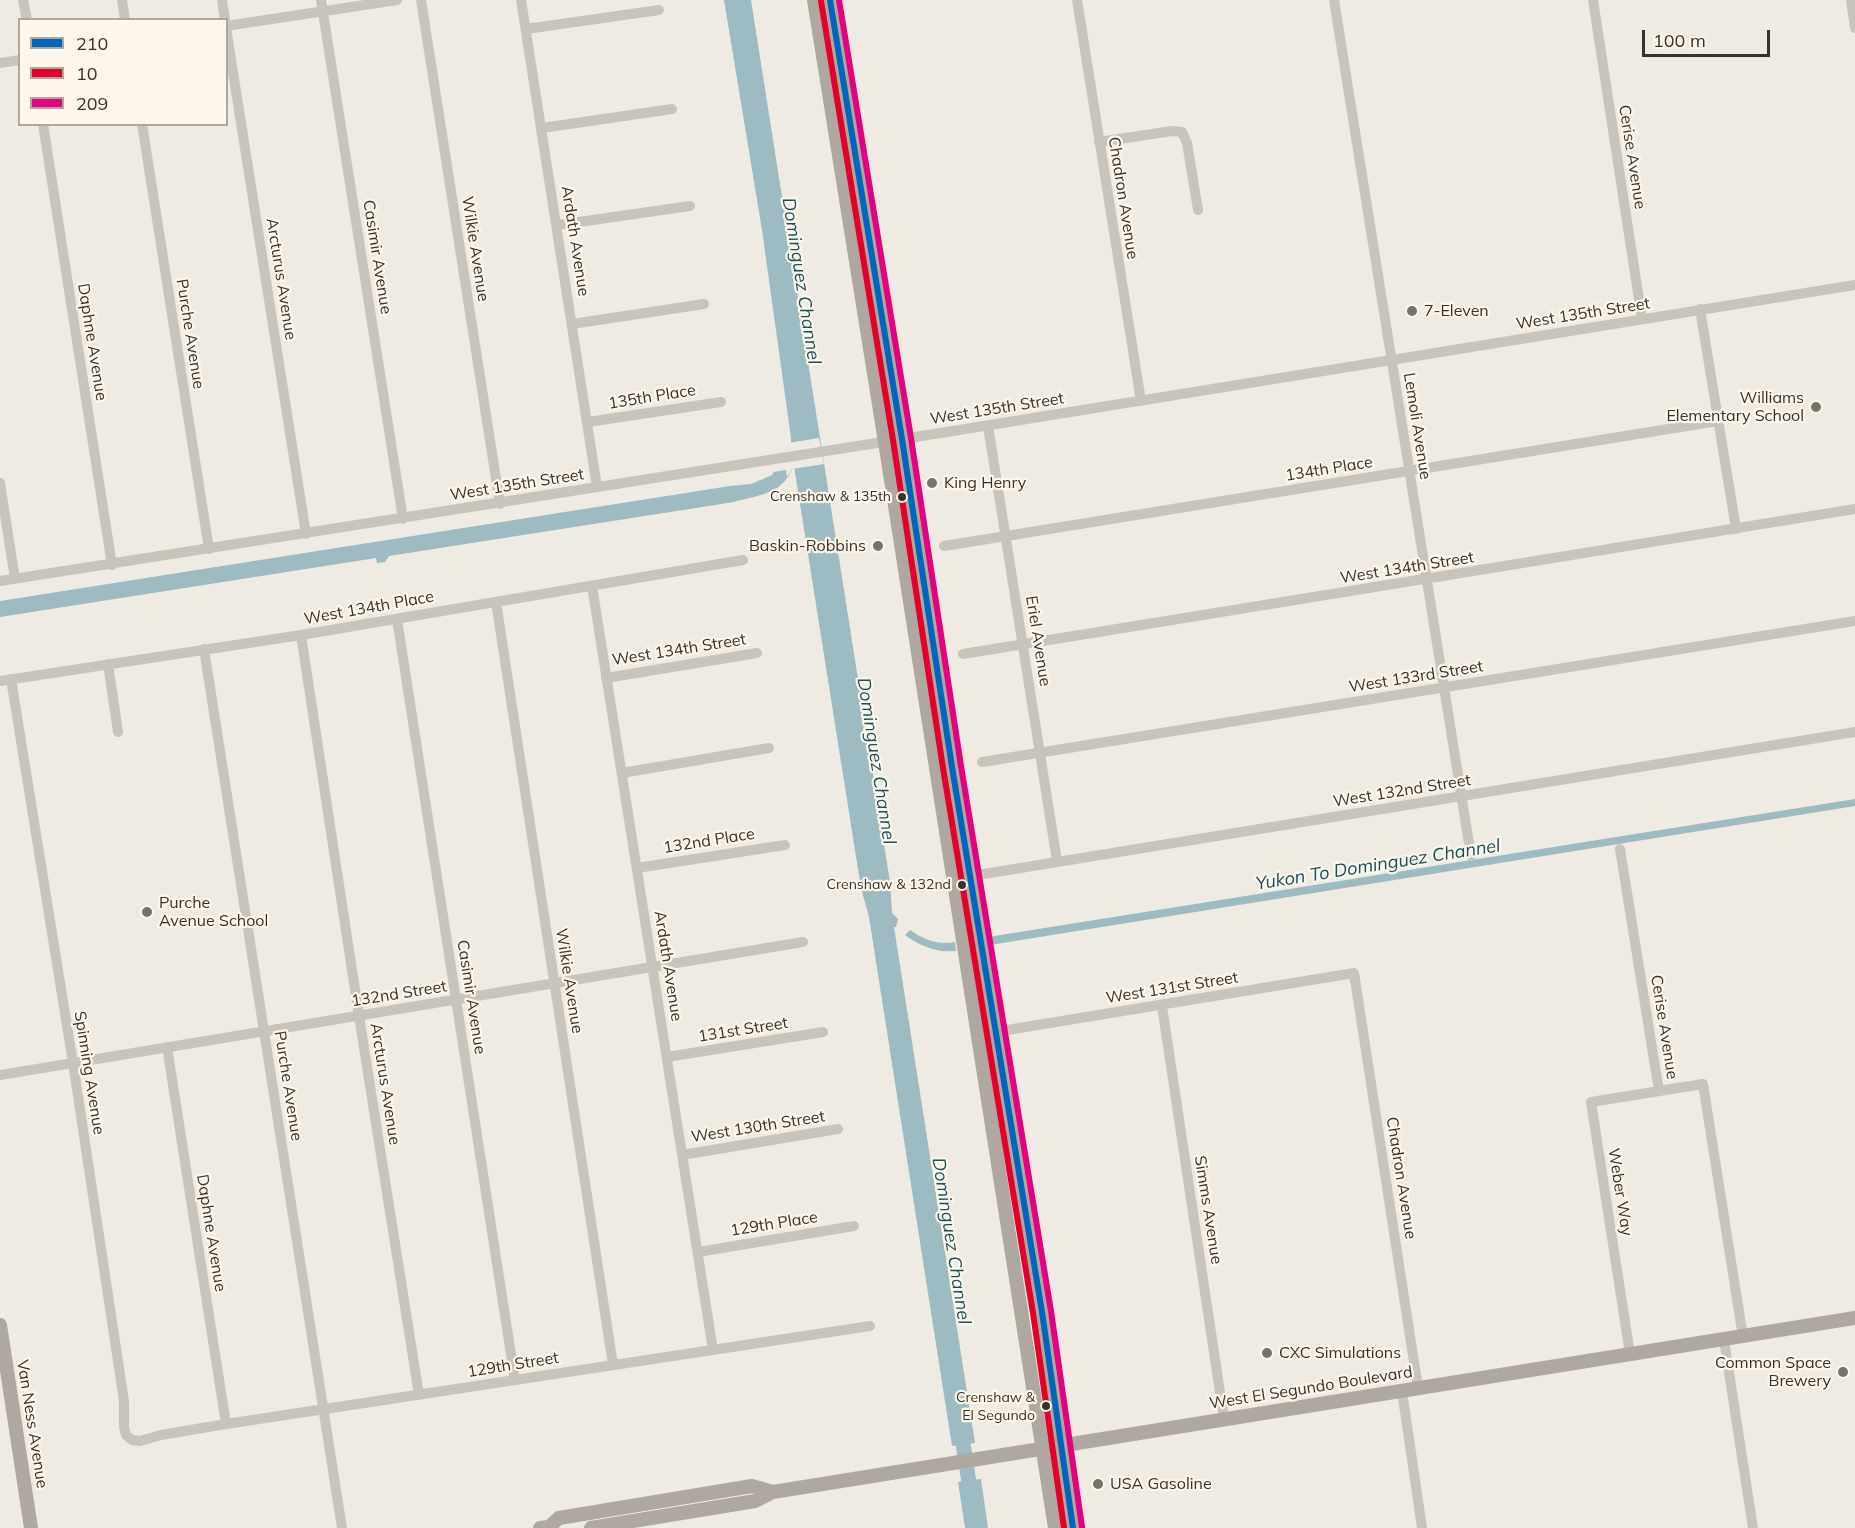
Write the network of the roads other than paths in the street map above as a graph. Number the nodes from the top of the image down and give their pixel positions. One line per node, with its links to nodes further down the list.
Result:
1 (23, 0): 15 (street)
2 (122, 0): 16 (street)
3 (222, 0): 17 (street)
4 (397, 0): 13 (street)
5 (421, 0): 52 (street, Wilkie Avenue)
6 (521, 0): 20 (street, Ardath Avenue)
7 (814, 0): 26 (main road)
8 (830, 0): 25 (main road)
9 (1077, 0): 30 (street, Chadron Avenue)
10 (1334, 0): 41 (street, Lemoli Avenue)
11 (1593, 0): 39 (street, Cerise Avenue)
12 (1851, 0): 19 (street)
13 (322, 6): 18 (street); 54 (street, Casimir Avenue)
14 (659, 10): 20 (street)
15 (27, 18)
16 (125, 18)
17 (225, 18)
18 (228, 27)
19 (1855, 28)
20 (526, 29): 29 (street, Ardath Avenue)
21 (228, 40): 56 (street, Arcturus Avenue)
22 (18, 60): 23 (street)
23 (0, 63)
24 (672, 109): 29 (street)
25 (850, 121): 26 (main road); 37 (main road)
26 (833, 123): 38 (main road)
27 (43, 126): 61 (street, Daphne Avenue)
28 (142, 126): 59 (street, Purche Avenue)
29 (542, 128): 33 (street, Ardath Avenue)
30 (1099, 142): 32 (street); 42 (street, Chadron Avenue)
31 (690, 206): 33 (street)
32 (1198, 210)
33 (558, 225): 40 (street, Ardath Avenue)
34 (1855, 285): 36 (street, West 135th Street)
35 (704, 304): 40 (street)
36 (1700, 309): 39 (street, West 135th Street); 44 (street)
37 (880, 310): 38 (main road); 47 (main road)
38 (864, 313): 48 (main road)
39 (1642, 319): 41 (street, West 135th Street)
40 (572, 324): 45 (street, Ardath Avenue)
41 (1391, 360): 42 (street, West 135th Street); 49 (street, Lemoli Avenue)
42 (1141, 401): 46 (street, West 135th Street)
43 (721, 402): 45 (street, 135th Place)
44 (1718, 421): 49 (street, 134th Place); 55 (street)
45 (588, 422): 51 (street, Ardath Avenue)
46 (988, 426): 47 (street, West 135th Street); 57 (street, Eriel Avenue)
47 (902, 439): 48 (street, West 135th Street); 90 (main road)
48 (885, 442): 51 (street, West 135th Street); 91 (main road)
49 (1408, 471): 57 (street, 134th Place); 63 (street, Lemoli Avenue)
50 (0, 483): 62 (street)
51 (597, 487): 52 (street, West 135th Street)
52 (500, 504): 54 (street, West 135th Street)
53 (1855, 509): 55 (street, West 134th Street)
54 (403, 519): 56 (street, West 135th Street)
55 (1736, 530): 63 (street, West 134th Street)
56 (306, 534): 59 (street, West 135th Street)
57 (1006, 536): 58 (street, 134th Place); 70 (street, Eriel Avenue)
58 (944, 546)
59 (209, 549): 61 (street, West 135th Street)
60 (743, 560): 65 (street, West 134th Place)
61 (112, 565): 62 (street, West 135th Street)
62 (15, 579): 64 (street, West 135th Street)
63 (1427, 580): 70 (street, West 134th Street); 77 (street, Lemoli Avenue)
64 (0, 581)
65 (592, 586): 66 (street, West 134th Place); 75 (street, Ardath Avenue)
66 (496, 602): 67 (street, West 134th Place); 95 (street, Wilkie Avenue)
67 (397, 619): 69 (street, West 134th Place); 96 (street, Casimir Avenue)
68 (1855, 621): 77 (street, West 133rd Street)
69 (301, 635): 71 (street, West 134th Place); 98 (street, Arcturus Avenue)
70 (1024, 645): 73 (street, West 134th Street); 81 (street, Eriel Avenue)
71 (204, 649): 74 (street, West 134th Place); 99 (street, Purche Avenue)
72 (757, 653): 75 (street, West 134th Street)
73 (963, 654)
74 (108, 664): 76 (street, West 134th Place); 78 (street)
75 (606, 678): 83 (street, Ardath Avenue)
76 (5, 680): 105 (street, Spinning Avenue)
77 (1444, 688): 81 (street, West 133rd Street); 84 (street, Lemoli Avenue)
78 (118, 732)
79 (1855, 732): 84 (street, West 132nd Street)
80 (769, 748): 83 (street)
81 (1040, 752): 82 (street, West 133rd Street); 88 (street, Eriel Avenue)
82 (982, 762)
83 (622, 773): 89 (street, Ardath Avenue)
84 (1462, 797): 87 (street, Lemoli Avenue); 88 (street, West 132nd Street)
85 (785, 845): 89 (street, 132nd Place)
86 (1620, 849): 107 (street, Cerise Avenue)
87 (1471, 856)
88 (1058, 861): 90 (street, West 132nd Street)
89 (637, 868): 93 (street, Ardath Avenue)
90 (969, 876): 91 (street, West 132nd Street); 101 (main road)
91 (953, 879): 102 (main road)
92 (803, 942): 93 (street, 132nd Street)
93 (652, 967): 95 (street, 132nd Street); 104 (street, Ardath Avenue)
94 (1354, 973): 97 (street, West 131st Street); 121 (street, Chadron Avenue)
95 (554, 983): 96 (street, 132nd Street); 119 (street, Wilkie Avenue)
96 (457, 999): 98 (street, 132nd Street); 120 (street, Casimir Avenue)
97 (1162, 1006): 101 (street, West 131st Street); 125 (street, Simms Avenue)
98 (359, 1016): 99 (street, 132nd Street); 123 (street, Arcturus Avenue)
99 (265, 1031): 103 (street, 132nd Street); 124 (street, Purche Avenue)
100 (823, 1032): 104 (street, 131st Street)
101 (995, 1032): 102 (main road); 128 (main road)
102 (979, 1034): 129 (main road)
103 (167, 1047): 105 (street, 132nd Street); 126 (street, Daphne Avenue)
104 (667, 1057): 109 (street, Ardath Avenue)
105 (73, 1063): 106 (street, 132nd Street); 127 (street, Spinning Avenue)
106 (0, 1075)
107 (1659, 1091): 115 (street, Cerise Avenue); 118 (street, Weber Way)
108 (837, 1129): 109 (street, West 130th Street)
109 (682, 1155): 111 (street, Ardath Avenue)
110 (854, 1226): 111 (street, 129th Place)
111 (698, 1252): 117 (street, Ardath Avenue)
112 (1855, 1318): 115 (main road, West El Segundo Boulevard)
113 (0, 1325): 132 (main road, Van Ness Avenue)
114 (870, 1326): 117 (street, 129th Street)
115 (1743, 1337): 116 (main road, West El Segundo Boulevard)
116 (1724, 1340): 118 (main road, West El Segundo Boulevard); 139 (street)
117 (714, 1350): 119 (street, 129th Street)
118 (1630, 1354): 121 (main road, West El Segundo Boulevard)
119 (612, 1365): 120 (street, 129th Street)
120 (515, 1380): 123 (street, 129th Street)
121 (1418, 1388): 122 (main road, West El Segundo Boulevard)
122 (1402, 1390): 125 (main road, West El Segundo Boulevard); 138 (street)
123 (419, 1395): 124 (street, 129th Street)
124 (324, 1409): 126 (street, 129th Street); 133 (street, Purche Avenue)
125 (1224, 1419): 128 (main road, West El Segundo Boulevard)
126 (226, 1424): 127 (street, 129th Street)
127 (161, 1435)
128 (1061, 1445): 129 (main road, West El Segundo Boulevard); 137 (main road)
129 (1043, 1448): 130 (main road, West El Segundo Boulevard); 136 (main road)
130 (773, 1492): 131 (main road); 134 (main road, West El Segundo Boulevard)
131 (642, 1524): 135 (main road)
132 (31, 1528)
133 (342, 1528)
134 (547, 1528)
135 (591, 1528)
136 (1055, 1528)
137 (1073, 1528)
138 (1422, 1528)
139 (1753, 1528)

